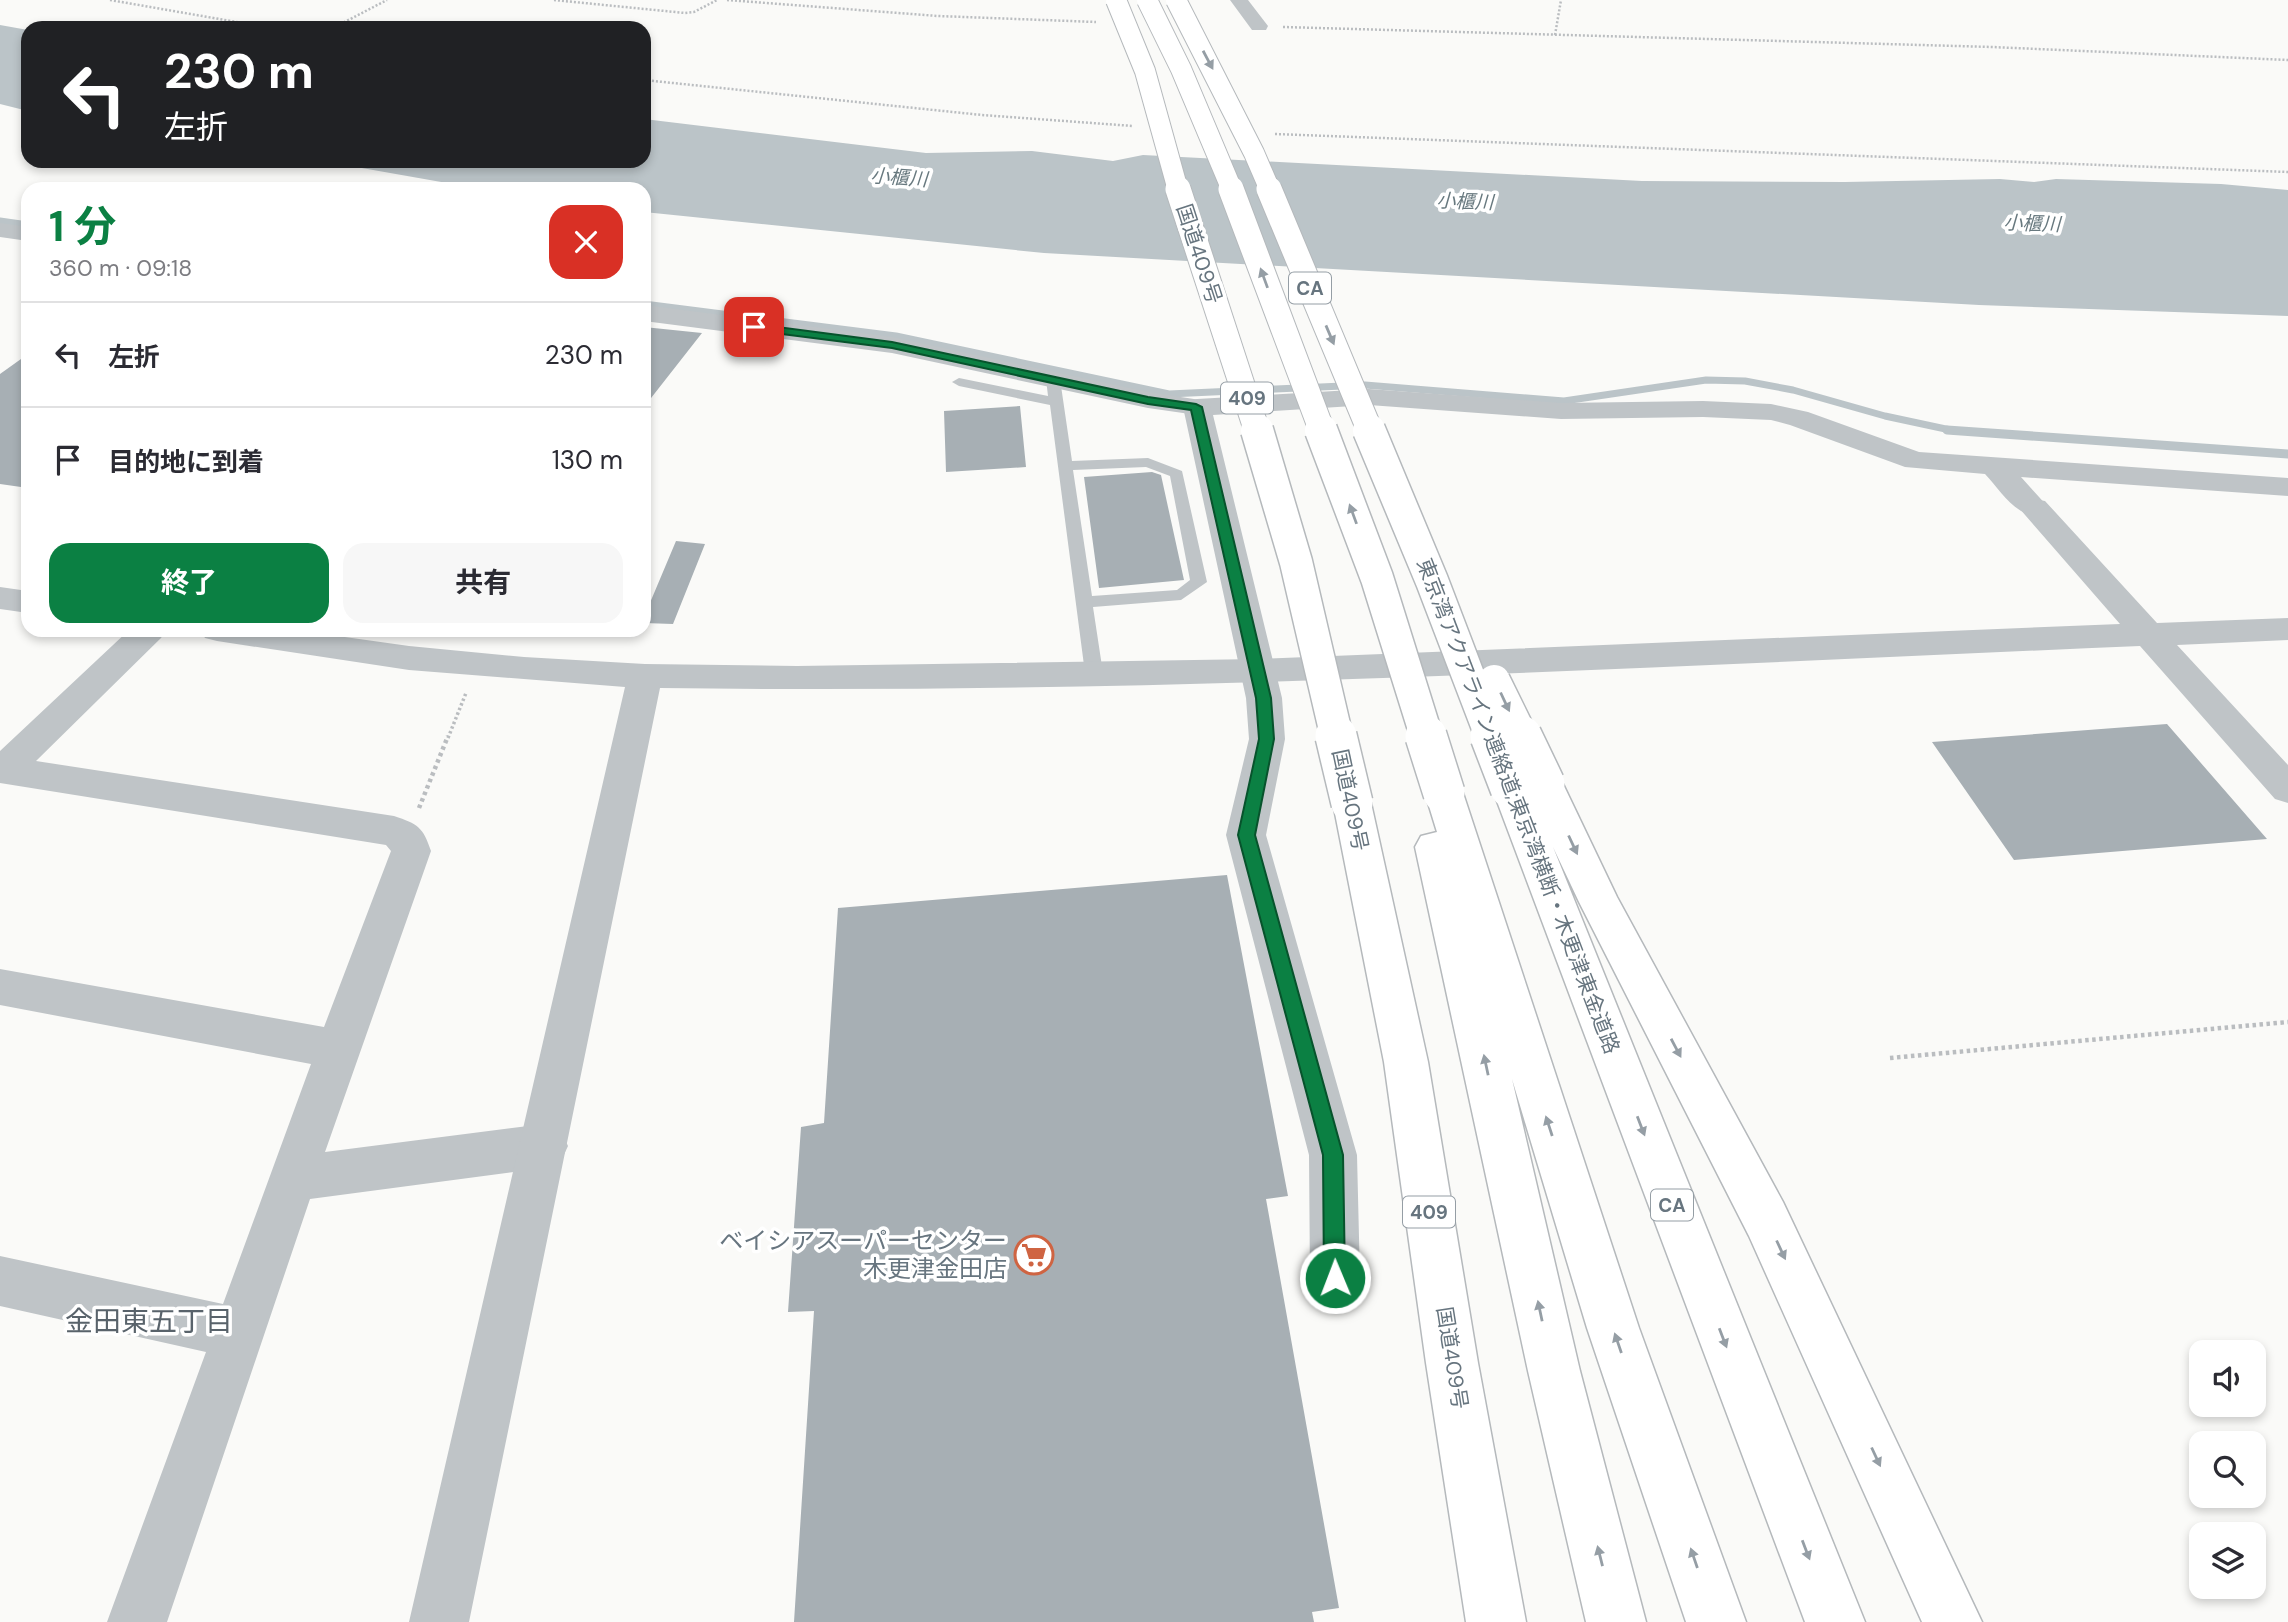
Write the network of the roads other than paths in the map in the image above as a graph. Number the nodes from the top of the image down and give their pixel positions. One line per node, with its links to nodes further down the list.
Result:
1 (1147, 0): 26 (highway, CA, one-way to 1, bridge)
2 (1176, 0): 24 (highway, 東京湾アクアライン連絡道;東京湾横断・木更津東金道路 / CA, one-way to 24, bridge)
3 (1239, 0): 5 (street)
4 (1109, 11): 36 (highway, 国道409号 / 409, bridge)
5 (1259, 26)
6 (0, 230): 7 (street)
7 (21, 233)
8 (651, 314): 10 (street)
9 (959, 382): 10 (lane)
10 (1055, 391): 11 (street); 12 (lane)
11 (1196, 407): 13 (street); 20 (street)
12 (1064, 466): 15 (lane); 15 (lane)
13 (1994, 466): 14 (street); 17 (street)
14 (2288, 487)
15 (1085, 601): 21 (lane)
16 (2288, 629): 17 (street)
17 (2146, 633): 20 (street); 25 (street)
18 (142, 637): 23 (street)
19 (265, 637): 22 (street)
20 (1259, 671): 21 (street); 31 (street)
21 (1094, 673): 22 (street)
22 (645, 676): 29 (street)
23 (2, 770): 28 (street)
24 (1528, 786): 39 (highway, 東京湾アクアライン連絡道;東京湾横断・木更津東金道路 / CA, one-way to 39); 40 (highway, one-way to 40)
25 (2288, 789)
26 (1432, 794): 37 (highway, one-way to 26); 38 (highway, one-way to 26)
27 (0, 986): 28 (street)
28 (336, 1049): 30 (street)
29 (544, 1146): 30 (street); 35 (street)
30 (292, 1179): 33 (street)
31 (1335, 1278)
32 (0, 1281): 33 (street)
33 (240, 1334): 34 (street)
34 (137, 1622)
35 (439, 1622)
36 (1496, 1622)
37 (1616, 1622)
38 (1716, 1622)
39 (1835, 1622)
40 (1952, 1622)

